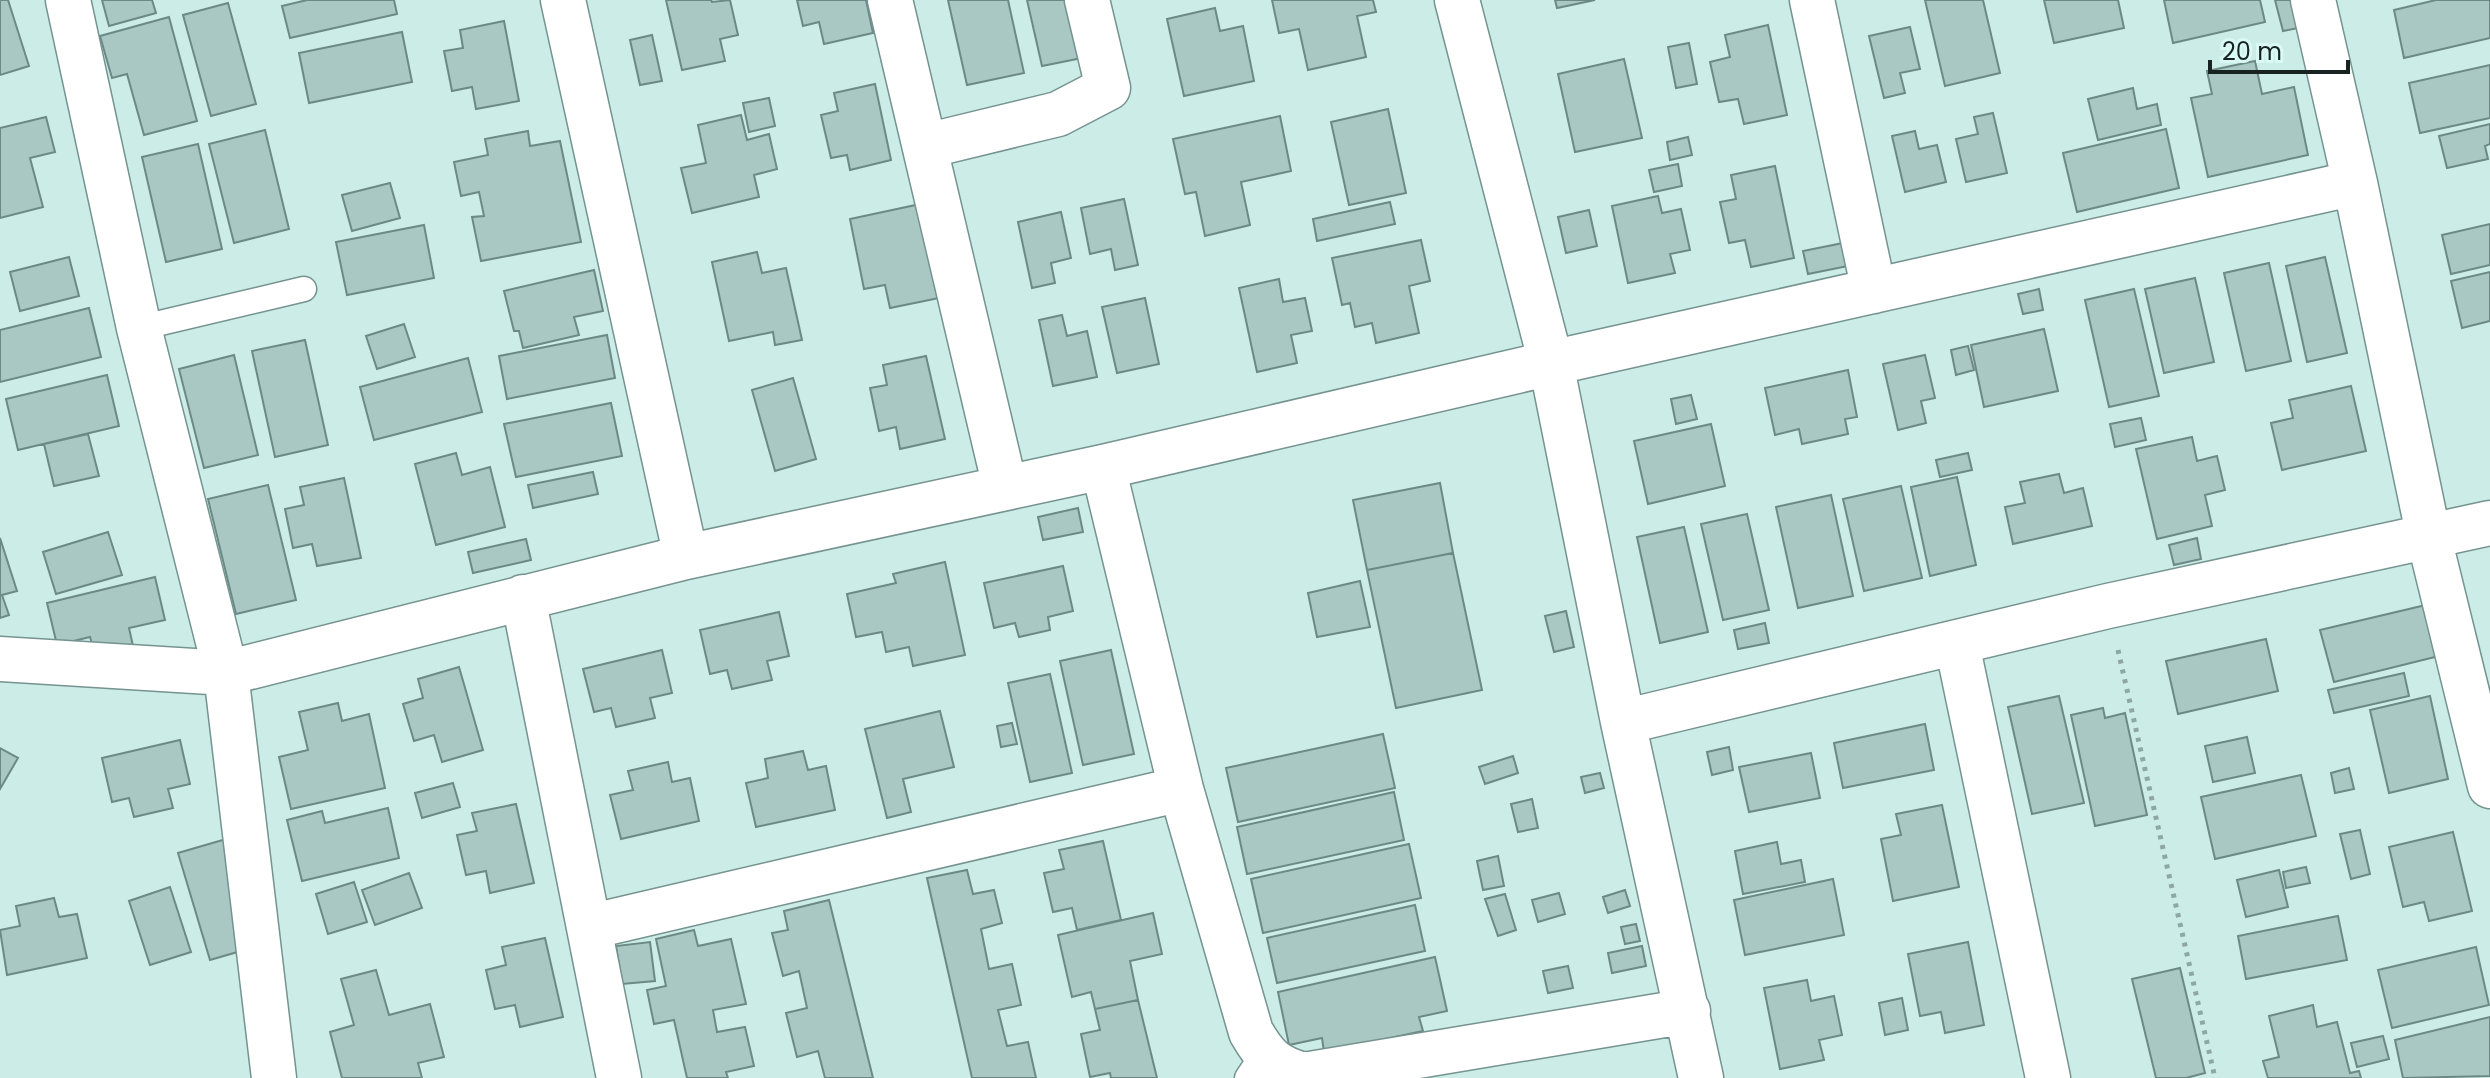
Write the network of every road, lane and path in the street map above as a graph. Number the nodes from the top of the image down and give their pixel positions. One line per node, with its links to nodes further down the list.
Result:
1 (68, 0): 12 (street)
2 (563, 0): 18 (street)
3 (890, 0): 8 (street)
4 (1087, 0): 8 (street)
5 (1457, 0): 13 (street)
6 (1812, 0): 11 (street)
7 (2313, 0): 9 (street)
8 (926, 146): 15 (street)
9 (2355, 183): 11 (street); 17 (street)
10 (304, 289): 12 (lane)
11 (1874, 291): 13 (street)
12 (139, 328): 23 (street)
13 (1551, 363): 14 (street); 24 (street)
14 (1103, 467): 15 (street); 26 (street)
15 (1005, 487): 18 (street)
16 (2490, 523): 17 (street)
17 (2429, 538): 20 (street); 25 (street)
18 (686, 557): 19 (street)
19 (523, 597): 23 (street); 27 (street)
20 (2108, 606): 21 (street); 34 (path)
21 (1957, 644): 24 (street); 33 (street)
22 (0, 659): 23 (street)
23 (226, 673): 30 (street)
24 (1623, 722): 28 (street)
25 (2490, 786)
26 (1181, 789): 27 (street); 29 (street)
27 (589, 927): 31 (street)
28 (1688, 1011): 29 (street); 32 (street)
29 (1255, 1066)
30 (274, 1078)
31 (619, 1078)
32 (1701, 1078)
33 (2048, 1078)
34 (2215, 1078)

